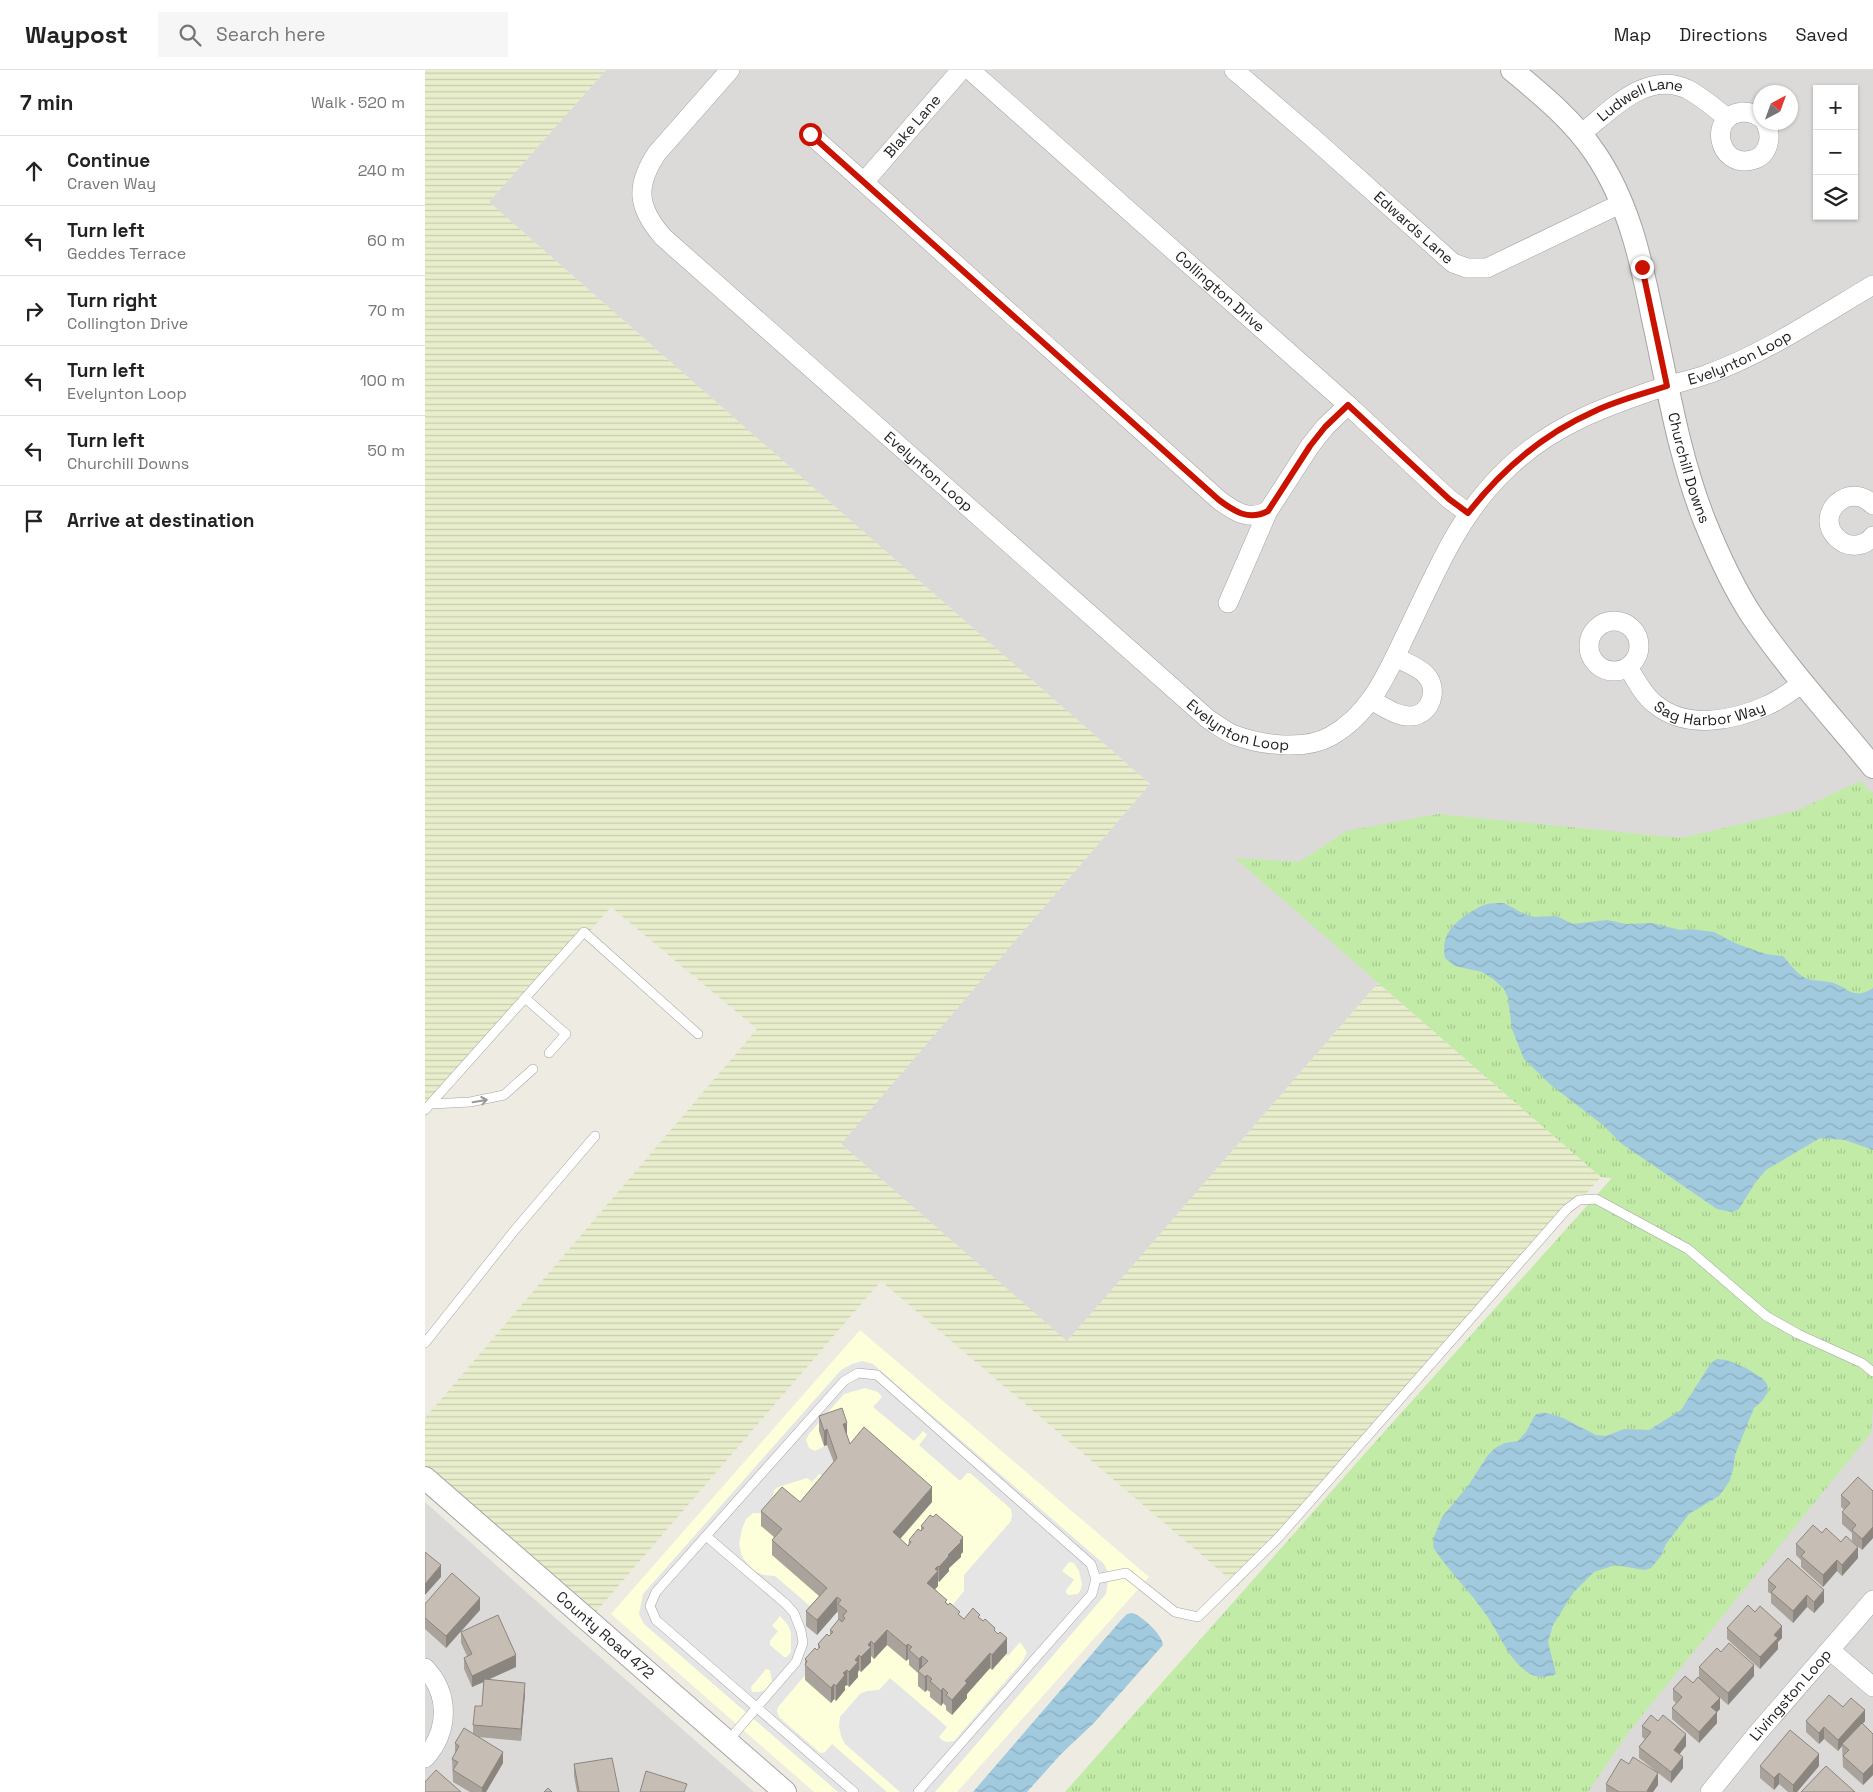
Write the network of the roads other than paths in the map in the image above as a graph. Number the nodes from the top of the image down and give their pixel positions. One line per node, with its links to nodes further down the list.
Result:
1 (730, 70): 24 (street, Evelynton Loop)
2 (961, 70): 11 (street, Blake Lane)
3 (970, 70): 15 (street, Collington Drive)
4 (1234, 70): 12 (street, Edwards Lane)
5 (1512, 70): 10 (street, Churchill Downs)
6 (1753, 114): 7 (street)
7 (1727, 118): 8 (street); 10 (street, Ludwell Lane)
8 (1768, 130)
9 (810, 134): 11 (street)
10 (1581, 134): 12 (street, Churchill Downs)
11 (863, 182): 17 (street)
12 (1622, 203): 14 (street, Churchill Downs)
13 (1873, 285): 14 (street, Evelynton Loop)
14 (1667, 386): 18 (street, Evelynton Loop); 23 (street, Churchill Downs)
15 (1348, 405): 17 (street); 18 (street, Collington Drive)
16 (1873, 505): 19 (street)
17 (1268, 511): 20 (street)
18 (1468, 513): 21 (street, Evelynton Loop)
19 (1873, 536)
20 (1228, 603)
21 (1395, 658): 24 (street, Evelynton Loop); 24 (street)
22 (1628, 667): 23 (street, Sag Harbor Way)
23 (1803, 682): 25 (street, Churchill Downs)
24 (1371, 700)
25 (1873, 767)
26 (525, 998): 27 (lane); 28 (lane); 30 (lane)
27 (698, 1034)
28 (549, 1053)
29 (533, 1069): 30 (lane, one-way to 29)
30 (428, 1107)
31 (595, 1136): 32 (lane)
32 (425, 1343)
33 (1873, 1372): 36 (lane)
34 (425, 1478): 42 (street, County Road 472)
35 (706, 1536): 36 (lane); 41 (lane); 41 (lane)
36 (1096, 1579): 47 (lane)
37 (1873, 1600): 38 (street, Livingston Loop)
38 (1830, 1650): 40 (street); 44 (street, Livingston Loop)
39 (425, 1668): 43 (street)
40 (1873, 1687)
41 (756, 1707): 42 (lane); 46 (lane)
42 (727, 1742): 45 (street, County Road 472)
43 (425, 1758)
44 (1715, 1790)
45 (785, 1792)
46 (854, 1792)
47 (918, 1792)

